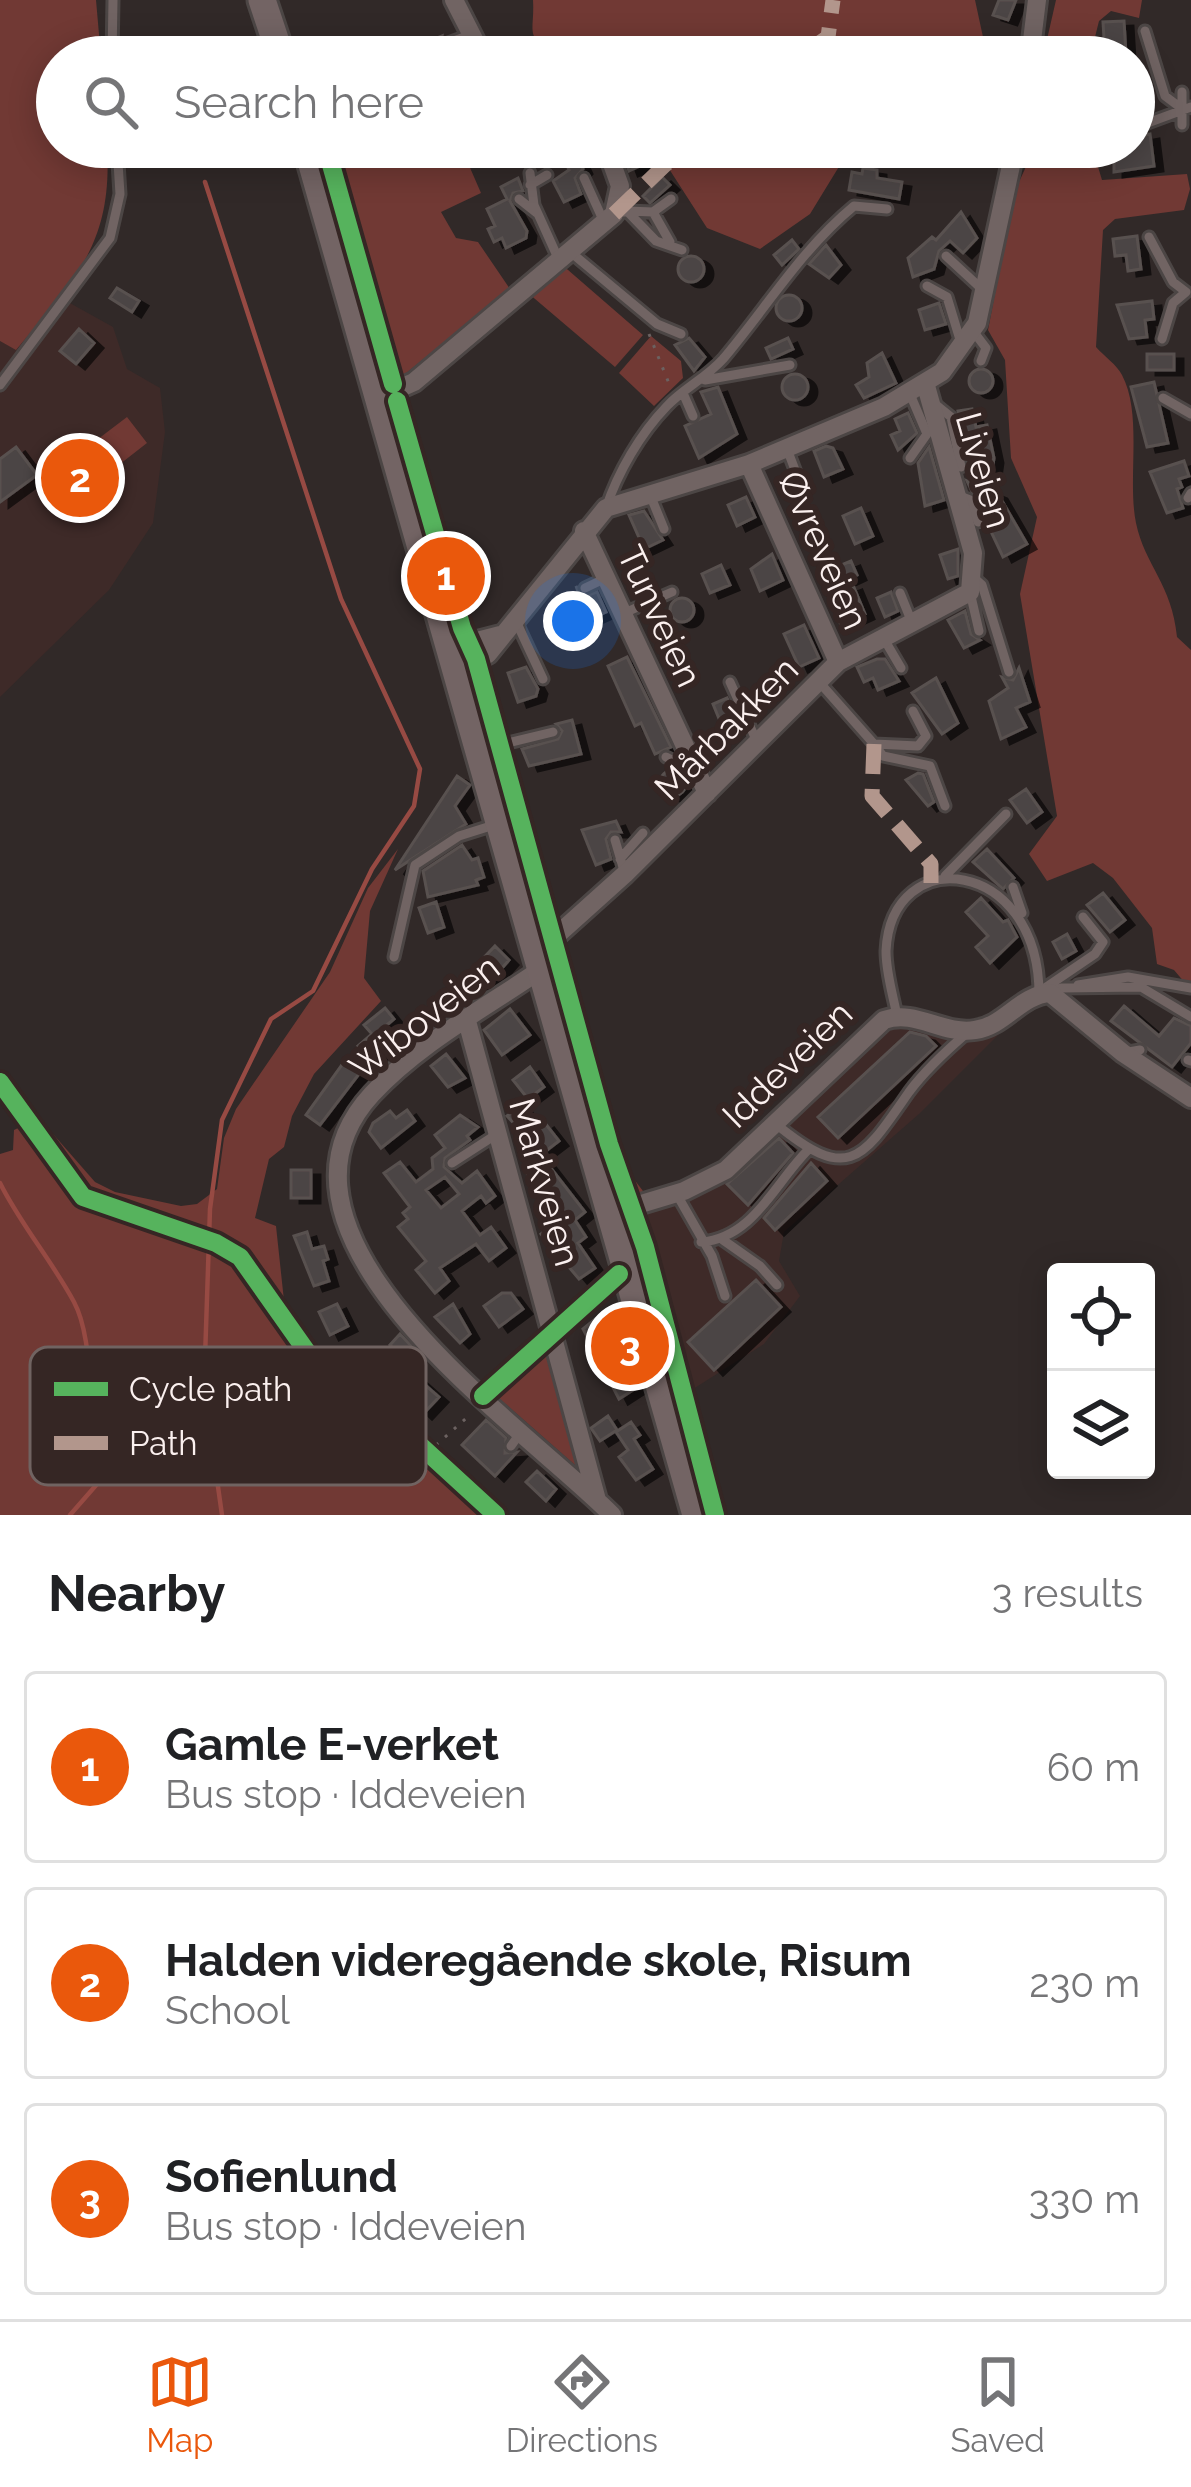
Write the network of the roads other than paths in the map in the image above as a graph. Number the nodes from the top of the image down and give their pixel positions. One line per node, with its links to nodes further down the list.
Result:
1 (113, 0): 7 (lane)
2 (262, 0): 8 (main road)
3 (454, 0): 6 (street)
4 (1037, 0): 9 (street)
5 (1145, 31): 10 (lane)
6 (470, 35)
7 (112, 36)
8 (274, 36)
9 (1033, 36)
10 (1147, 36)
11 (1155, 64): 13 (lane)
12 (1182, 92): 13 (lane)
13 (1186, 108): 14 (lane); 15 (lane)
14 (1155, 120)
15 (1182, 125)
16 (118, 168): 42 (lane)
17 (313, 168): 45 (main road)
18 (614, 168): 27 (street)
19 (1011, 168): 35 (street)
20 (547, 176): 26 (lane)
21 (584, 178): 27 (lane)
22 (519, 199): 26 (lane)
23 (671, 200): 25 (lane)
24 (887, 209): 41 (lane)
25 (652, 212): 27 (lane); 29 (lane)
26 (538, 214): 31 (lane)
27 (615, 216): 29 (lane); 31 (street)
28 (1150, 236): 34 (lane)
29 (670, 242): 30 (lane)
30 (682, 250)
31 (563, 254): 36 (lane); 45 (street)
32 (946, 256): 35 (lane)
33 (927, 286): 37 (lane)
34 (1188, 291): 38 (lane)
35 (985, 292): 37 (street)
36 (680, 334)
37 (968, 339): 39 (lane); 43 (street)
38 (1162, 339)
39 (981, 361)
40 (790, 365): 41 (lane)
41 (700, 381): 44 (lane)
42 (0, 385)
43 (922, 393): 49 (street); 50 (lane); 52 (lane); 58 (street, Liveien)
44 (679, 396): 48 (lane); 55 (lane)
45 (378, 398): 69 (main road)
46 (1163, 398): 47 (lane)
47 (1191, 414)
48 (693, 416)
49 (787, 449): 51 (street); 53 (lane)
50 (910, 458)
51 (749, 464): 54 (street); 68 (street, Øvreveien)
52 (961, 467)
53 (802, 488)
54 (649, 492): 55 (street); 56 (lane)
55 (606, 508): 57 (street)
56 (664, 529)
57 (584, 531): 59 (street, Tunveien); 65 (street)
58 (972, 571): 64 (street, Mårbakken); 66 (lane); 71 (lane)
59 (606, 578): 60 (lane); 63 (street, Tunveien)
60 (585, 588)
61 (672, 592): 63 (lane)
62 (900, 592): 64 (lane)
63 (622, 614): 81 (street, Tunveien)
64 (913, 625): 67 (street, Mårbakken)
65 (509, 626): 69 (street); 72 (lane)
66 (979, 631)
67 (884, 639): 68 (street, Mårbakken); 70 (lane)
68 (829, 653): 74 (street, Mårbakken)
69 (452, 660): 79 (main road)
70 (901, 668)
71 (1009, 672)
72 (543, 679)
73 (730, 682): 77 (lane)
74 (820, 683): 77 (street, Mårbakken); 78 (lane)
75 (913, 711): 78 (lane)
76 (553, 732): 79 (lane)
77 (758, 743): 82 (street, Mårbakken)
78 (874, 744): 83 (lane)
79 (478, 750): 85 (main road)
80 (666, 758): 81 (lane)
81 (691, 761): 82 (street, Tunveien)
82 (707, 794): 88 (street, Mårbakken)
83 (945, 806)
84 (1006, 814): 89 (lane)
85 (499, 823): 93 (lane); 94 (main road)
86 (643, 833): 88 (lane)
87 (615, 840): 88 (lane)
88 (622, 867): 94 (street, Mårbakken)
89 (946, 876): 92 (lane); 97 (lane)
90 (1013, 887): 92 (lane)
91 (1083, 917): 96 (lane)
92 (1022, 918): 96 (lane)
93 (394, 957)
94 (538, 962): 99 (street, Wiboveien); 107 (main road)
95 (1191, 988): 96 (lane)
96 (1047, 992): 98 (lane); 100 (street); 101 (street)
97 (897, 1016): 100 (street, Iddeveien); 102 (street, Iddeveien)
98 (1191, 1017)
99 (467, 1021): 103 (street, Markveien); 112 (street, Wiboveien)
100 (968, 1031): 104 (lane)
101 (1191, 1098)
102 (776, 1124): 104 (lane); 106 (street, Iddeveien)
103 (497, 1134): 105 (lane); 112 (street, Markveien)
104 (809, 1149): 108 (lane)
105 (452, 1163)
106 (676, 1193): 107 (street, Iddeveien); 109 (lane)
107 (611, 1214): 114 (main road)
108 (723, 1240): 109 (lane); 110 (lane)
109 (701, 1242): 111 (lane)
110 (777, 1286)
111 (724, 1296)
112 (597, 1500): 113 (street, Wiboveien)
113 (612, 1515)
114 (695, 1515)

